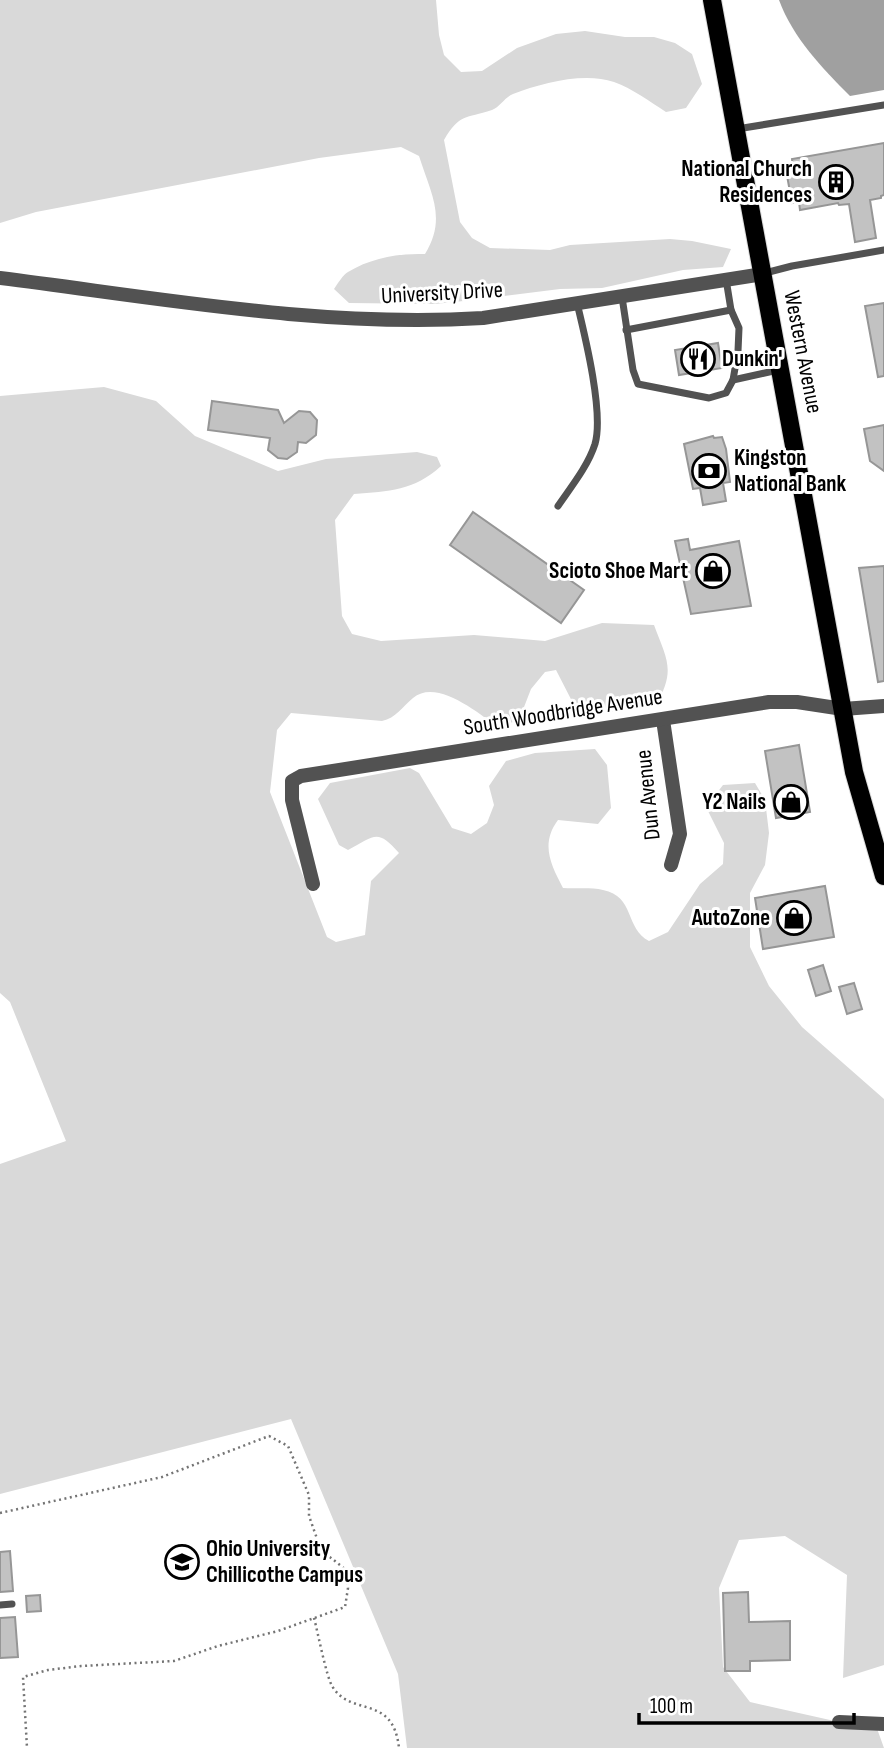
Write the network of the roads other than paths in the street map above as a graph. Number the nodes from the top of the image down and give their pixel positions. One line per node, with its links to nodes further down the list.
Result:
1 (712, 0): 3 (main road, Western Avenue)
2 (884, 104): 3 (lane)
3 (737, 129): 5 (main road, Western Avenue)
4 (884, 250): 5 (lane, University Drive)
5 (763, 274): 7 (street, University Drive); 12 (main road, Western Avenue)
6 (0, 278): 9 (street, University Drive)
7 (726, 279): 8 (street, University Drive); 10 (lane)
8 (622, 296): 9 (street, University Drive); 11 (lane)
9 (577, 302): 14 (lane)
10 (731, 310): 11 (lane); 13 (lane)
11 (626, 330): 13 (lane)
12 (782, 369): 13 (lane); 16 (main road, Western Avenue)
13 (733, 380)
14 (558, 506)
15 (884, 706): 16 (street, South Woodbridge Avenue)
16 (843, 709): 17 (street, South Woodbridge Avenue); 19 (main road, Western Avenue)
17 (663, 720): 18 (street, Dun Avenue); 20 (street, South Woodbridge Avenue)
18 (671, 865)
19 (884, 876)
20 (313, 884)
21 (12, 1604): 22 (lane)
22 (0, 1605)
23 (839, 1721): 24 (street)
24 (884, 1724)

